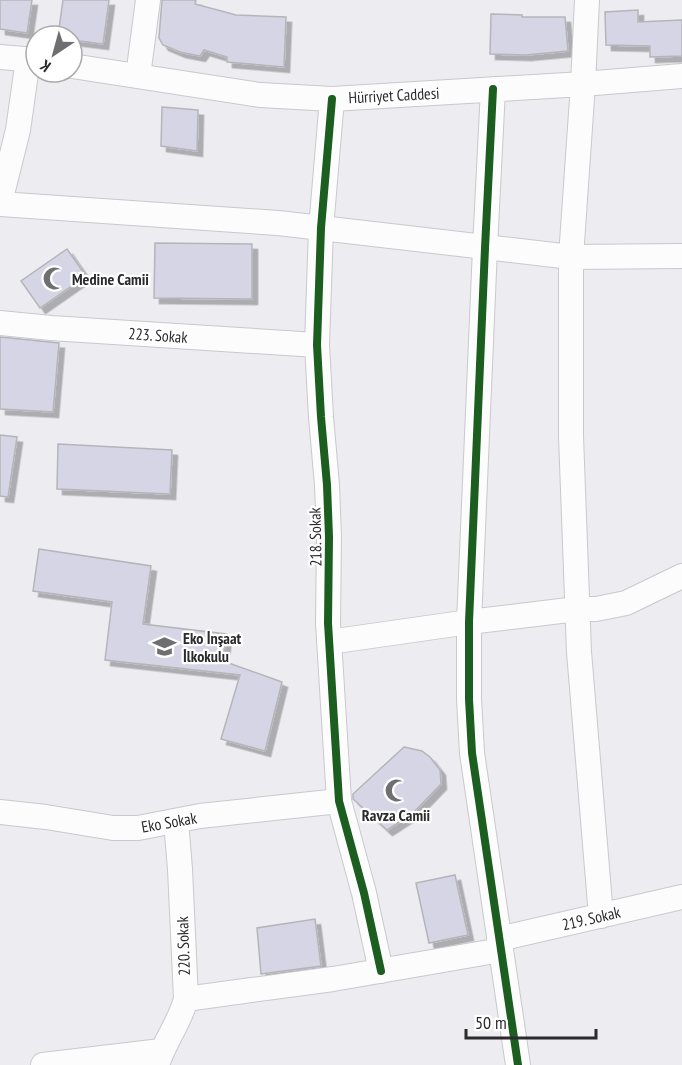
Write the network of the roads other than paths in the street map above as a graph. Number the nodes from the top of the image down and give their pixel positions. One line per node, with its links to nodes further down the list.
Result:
1 (148, 0): 6 (street)
2 (587, 0): 9 (street)
3 (0, 57): 4 (street)
4 (24, 59)
5 (84, 68): 6 (street, Hürriyet Caddesi)
6 (138, 76): 11 (street, Hürriyet Caddesi)
7 (682, 76): 9 (street, Hürriyet Caddesi)
8 (27, 84): 12 (street)
9 (584, 84): 10 (street, Hürriyet Caddesi); 15 (street)
10 (493, 89): 11 (street, Hürriyet Caddesi); 14 (street)
11 (332, 99): 13 (street, 218. Sokak)
12 (0, 203): 13 (street)
13 (321, 228): 14 (street); 18 (street, 218. Sokak)
14 (485, 248): 15 (street); 21 (street)
15 (571, 256): 16 (street); 20 (street)
16 (682, 256)
17 (0, 323): 18 (street, 223. Sokak)
18 (317, 345): 22 (street, 218. Sokak)
19 (682, 576): 20 (street)
20 (577, 609): 21 (street); 27 (street)
21 (469, 622): 22 (street); 28 (street)
22 (329, 642): 23 (street, 218. Sokak)
23 (339, 801): 25 (street, Eko Sokak); 29 (street, 218. Sokak)
24 (0, 812): 25 (street, Eko Sokak)
25 (176, 821): 30 (street, 220. Sokak)
26 (682, 897): 27 (street, 219. Sokak)
27 (601, 916): 28 (street, 219. Sokak)
28 (500, 944): 29 (street, 219. Sokak); 33 (street)
29 (381, 971): 30 (street, 219. Sokak)
30 (186, 999): 31 (street, 220. Sokak)
31 (159, 1058): 32 (street)
32 (44, 1065)
33 (518, 1065)

